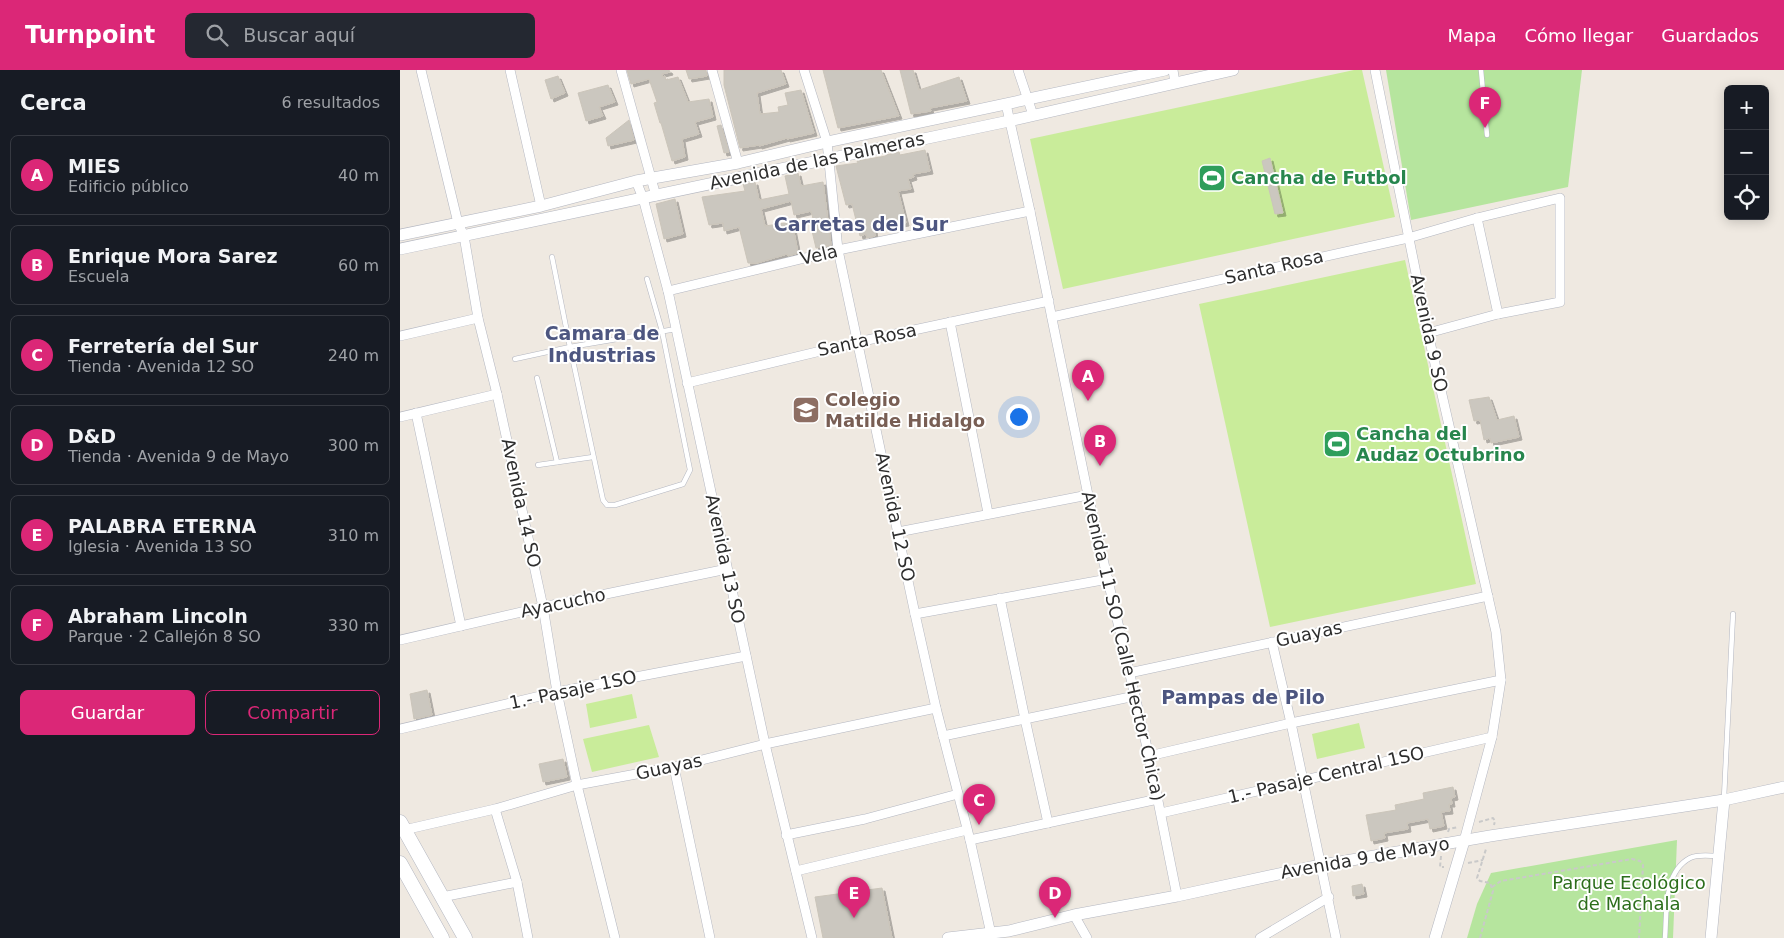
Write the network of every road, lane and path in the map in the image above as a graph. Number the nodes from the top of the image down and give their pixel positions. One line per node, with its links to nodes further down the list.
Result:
1 (421, 70): 28 (street, Avenida 14 SO)
2 (510, 70): 25 (street)
3 (621, 70): 21 (street)
4 (712, 70): 20 (street)
5 (804, 70): 18 (street, Avenida 12 SO)
6 (1018, 70): 13 (street)
7 (1166, 70): 13 (street, Avenida de las Palmeras)
8 (1173, 70): 12 (street)
9 (1233, 70): 12 (street, Avenida de las Palmeras)
10 (1375, 70): 31 (street, Avenida 9 SO)
11 (1481, 70): 17 (lane)
12 (1175, 83): 15 (street, Avenida de las Palmeras)
13 (1028, 100): 14 (street, Avenida de las Palmeras); 15 (street)
14 (1006, 104): 16 (street, Avenida 11 SO (Calle Hector Chica)); 18 (street, Avenida de las Palmeras)
15 (1033, 115): 16 (street, Avenida de las Palmeras)
16 (1009, 120): 19 (street, Avenida de las Palmeras); 26 (street, Avenida 11 SO (Calle Hector Chica))
17 (1487, 135)
18 (827, 142): 19 (street, Avenida 12 SO); 20 (street, Avenida de las Palmeras)
19 (828, 158): 23 (street, Avenida de las Palmeras); 33 (street, Avenida 12 SO)
20 (738, 163): 21 (street, Avenida de las Palmeras)
21 (651, 178): 22 (street, Avenida de las Palmeras); 23 (street)
22 (636, 181): 24 (street, Avenida 13 SO); 25 (street, Avenida de las Palmeras)
23 (656, 196): 24 (street, Avenida de las Palmeras)
24 (643, 198): 30 (street, Avenida de las Palmeras); 36 (street, Avenida 13 SO)
25 (541, 206): 28 (street, Avenida de las Palmeras)
26 (1030, 211): 33 (street, Vela); 37 (street, Avenida 11 SO (Calle Hector Chica))
27 (1477, 218): 31 (street, Santa Rosa); 38 (street); 38 (street, Santa Rosa)
28 (458, 223): 29 (street, Avenida de las Palmeras); 30 (street, Avenida 14 SO)
29 (400, 236)
30 (464, 236): 32 (street, Avenida de las Palmeras); 40 (street, Avenida 14 SO)
31 (1408, 238): 39 (street, Santa Rosa); 44 (street, Avenida 9 SO)
32 (400, 249)
33 (838, 250): 36 (street, Vela); 46 (street, Avenida 12 SO)
34 (552, 258): 47 (lane)
35 (647, 279): 43 (lane)
36 (668, 290): 42 (street, Avenida 13 SO)
37 (1049, 301): 39 (street, Avenida 11 SO (Calle Hector Chica)); 41 (street, Santa Rosa)
38 (1498, 314): 44 (street)
39 (1052, 317): 57 (street, Avenida 11 SO (Calle Hector Chica))
40 (478, 318): 45 (street); 51 (street, Avenida 14 SO)
41 (950, 322): 46 (street, Santa Rosa); 58 (street)
42 (676, 329): 43 (lane); 50 (street, Avenida 13 SO)
43 (662, 331): 47 (lane); 54 (lane)
44 (1428, 333): 62 (street, Avenida 9 SO)
45 (400, 336)
46 (858, 342): 50 (street, Santa Rosa); 59 (street, Avenida 12 SO)
47 (570, 348): 48 (lane); 54 (lane)
48 (514, 359)
49 (536, 378): 55 (lane)
50 (687, 382): 60 (street, Avenida 13 SO)
51 (497, 394): 52 (street); 64 (street, Avenida 14 SO)
52 (416, 413): 53 (street); 67 (street)
53 (400, 417)
54 (593, 457): 55 (lane)
55 (557, 462): 56 (lane)
56 (538, 465)
57 (1088, 495): 58 (street); 61 (street, Avenida 11 SO (Calle Hector Chica))
58 (988, 513): 59 (street)
59 (898, 532): 65 (street, Avenida 12 SO)
60 (727, 569): 64 (street, Ayacucho); 70 (street, Avenida 13 SO)
61 (1108, 578): 63 (street); 71 (street, Avenida 11 SO (Calle Hector Chica))
62 (1488, 596): 69 (street, Guayas); 72 (street, Avenida 9 SO)
63 (1000, 598): 65 (street); 76 (street)
64 (543, 607): 67 (street, Ayacucho); 73 (street, Avenida 14 SO)
65 (915, 614): 75 (street, Avenida 12 SO)
66 (1733, 614): 89 (lane)
67 (461, 626): 68 (street, Ayacucho)
68 (400, 640)
69 (1272, 642): 71 (street, Guayas); 77 (street)
70 (746, 656): 73 (street, 1.- Pasaje 1SO); 81 (street, Avenida 13 SO)
71 (1129, 673): 74 (street, Avenida 11 SO (Calle Hector Chica))
72 (1501, 680): 77 (street); 80 (street, Avenida 9 SO)
73 (557, 692): 78 (street, 1.- Pasaje 1SO); 85 (street, Avenida 14 SO)
74 (1135, 696): 76 (street); 82 (street, Avenida 11 SO (Calle Hector Chica))
75 (936, 708): 79 (street, Avenida 12 SO); 81 (street, Guayas)
76 (1024, 719): 79 (street); 92 (street)
77 (1291, 723): 82 (street); 84 (street)
78 (400, 730)
79 (942, 736): 87 (street, Avenida 12 SO)
80 (1492, 737): 84 (street, 1.- Pasaje Central 1SO); 97 (street, Avenida 9 SO)
81 (765, 744): 83 (street, Guayas); 95 (street, Avenida 13 SO)
82 (1149, 756): 88 (street, Avenida 11 SO (Calle Hector Chica))
83 (674, 767): 85 (street, Guayas); 115 (street)
84 (1303, 780): 91 (street, 1.- Pasaje Central 1SO); 101 (street)
85 (577, 785): 90 (street, Guayas); 114 (street, Avenida 14 SO)
86 (1784, 787): 89 (street, Avenida 9 de Mayo)
87 (958, 794): 94 (street, Avenida 12 SO); 95 (street)
88 (1158, 799): 91 (street, Avenida 11 SO (Calle Hector Chica)); 92 (street)
89 (1724, 800): 97 (street, Avenida 9 de Mayo); 98 (street)
90 (495, 809): 93 (street, Guayas); 103 (street)
91 (1161, 813): 105 (street, Avenida 11 SO (Calle Hector Chica))
92 (1048, 823): 96 (street)
93 (402, 826): 106 (main road)
94 (967, 830): 96 (street, Avenida 12 SO); 102 (street)
95 (786, 835): 102 (street, Avenida 13 SO)
96 (970, 840): 110 (street, Avenida 12 SO)
97 (1464, 841): 101 (street, Avenida 9 de Mayo); 121 (street)
98 (1719, 856): 124 (lane); 125 (street)
99 (1483, 860): 104 (path)
100 (400, 863): 111 (main road)
101 (1321, 865): 105 (street, Avenida 9 de Mayo); 107 (street)
102 (796, 871): 116 (street, Avenida 13 SO)
103 (517, 882): 106 (street); 113 (street)
104 (1492, 887): 122 (path); 123 (path)
105 (1177, 896): 108 (street, Avenida 9 de Mayo)
106 (442, 897): 112 (main road)
107 (1329, 897): 119 (street); 120 (street)
108 (1074, 915): 109 (street, Avenida 9 de Mayo); 118 (street)
109 (1011, 934): 110 (street, Avenida 9 de Mayo)
110 (990, 936): 117 (street, Avenida 9 de Mayo)
111 (442, 938)
112 (464, 938)
113 (528, 938)
114 (615, 938)
115 (710, 938)
116 (812, 938)
117 (948, 938)
118 (1087, 938)
119 (1260, 938)
120 (1336, 938)
121 (1435, 938)
122 (1480, 938)
123 (1638, 938)
124 (1665, 938)
125 (1711, 938)

